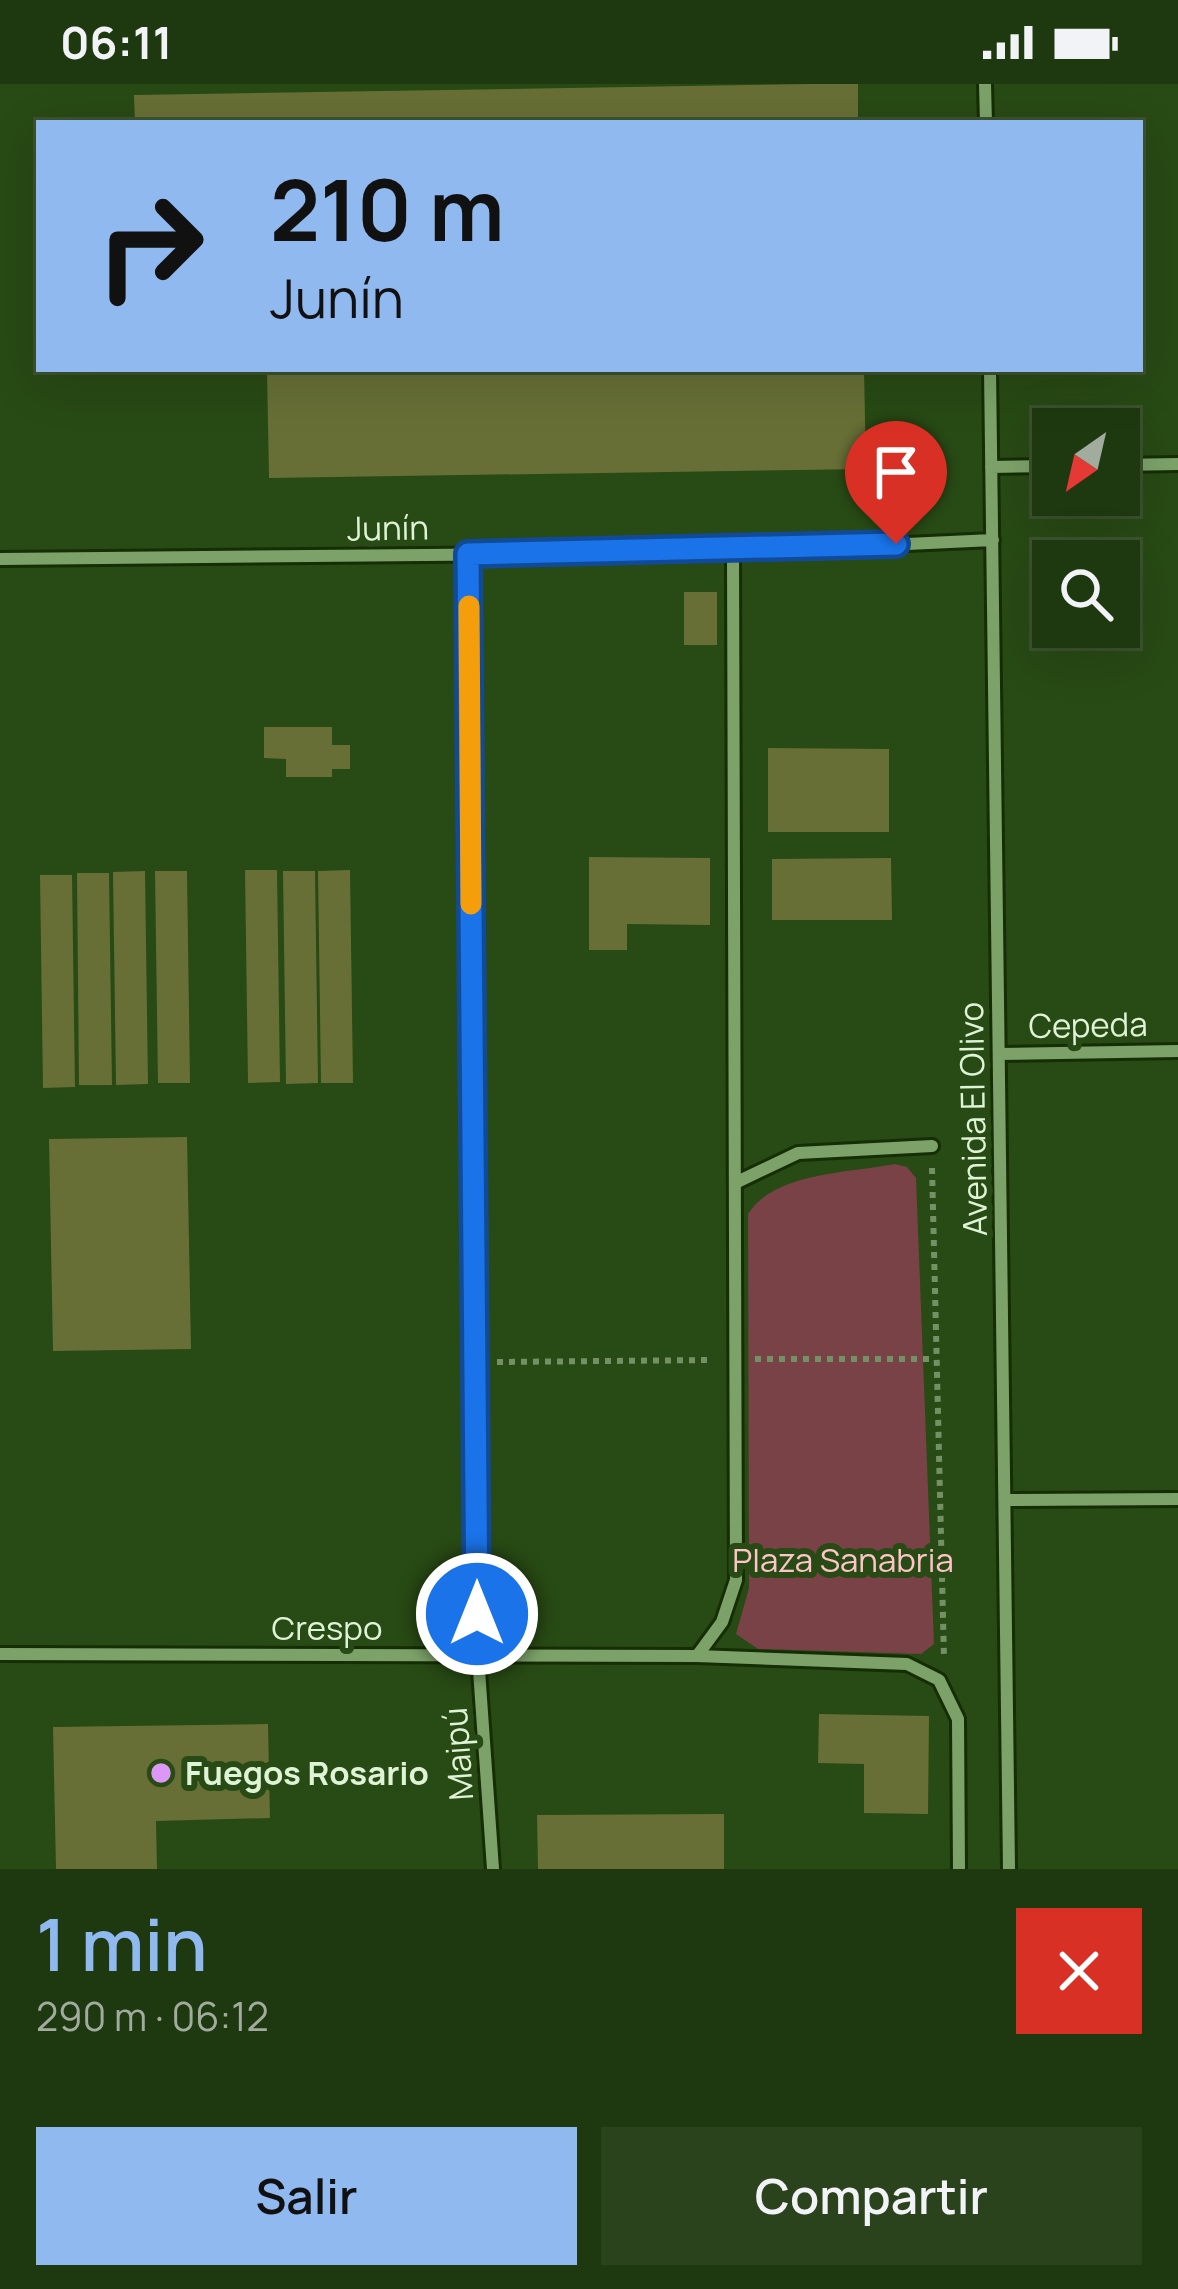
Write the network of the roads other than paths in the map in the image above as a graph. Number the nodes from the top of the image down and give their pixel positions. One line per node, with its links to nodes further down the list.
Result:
1 (985, 84): 2 (street)
2 (986, 120)
3 (990, 372): 7 (street, Avenida El Olivo)
4 (1178, 464): 5 (street)
5 (1140, 465)
6 (1032, 466): 7 (street)
7 (992, 467): 8 (street, Avenida El Olivo)
8 (993, 540): 9 (street, Junín); 13 (street, Avenida El Olivo)
9 (734, 551): 10 (street, Junín); 15 (street)
10 (468, 554): 11 (street, Junín); 19 (street, Maipú)
11 (0, 559)
12 (1178, 1051): 13 (street, Cepeda)
13 (999, 1054): 17 (street, Avenida El Olivo)
14 (932, 1146): 15 (street)
15 (735, 1183): 20 (street)
16 (1178, 1499): 17 (street)
17 (1005, 1501): 23 (street, Avenida El Olivo)
18 (0, 1654): 19 (street, Crespo)
19 (478, 1656): 20 (street, Crespo); 21 (street, Maipú)
20 (697, 1656): 22 (street, Crespo)
21 (493, 1869)
22 (959, 1869)
23 (1010, 1869)

